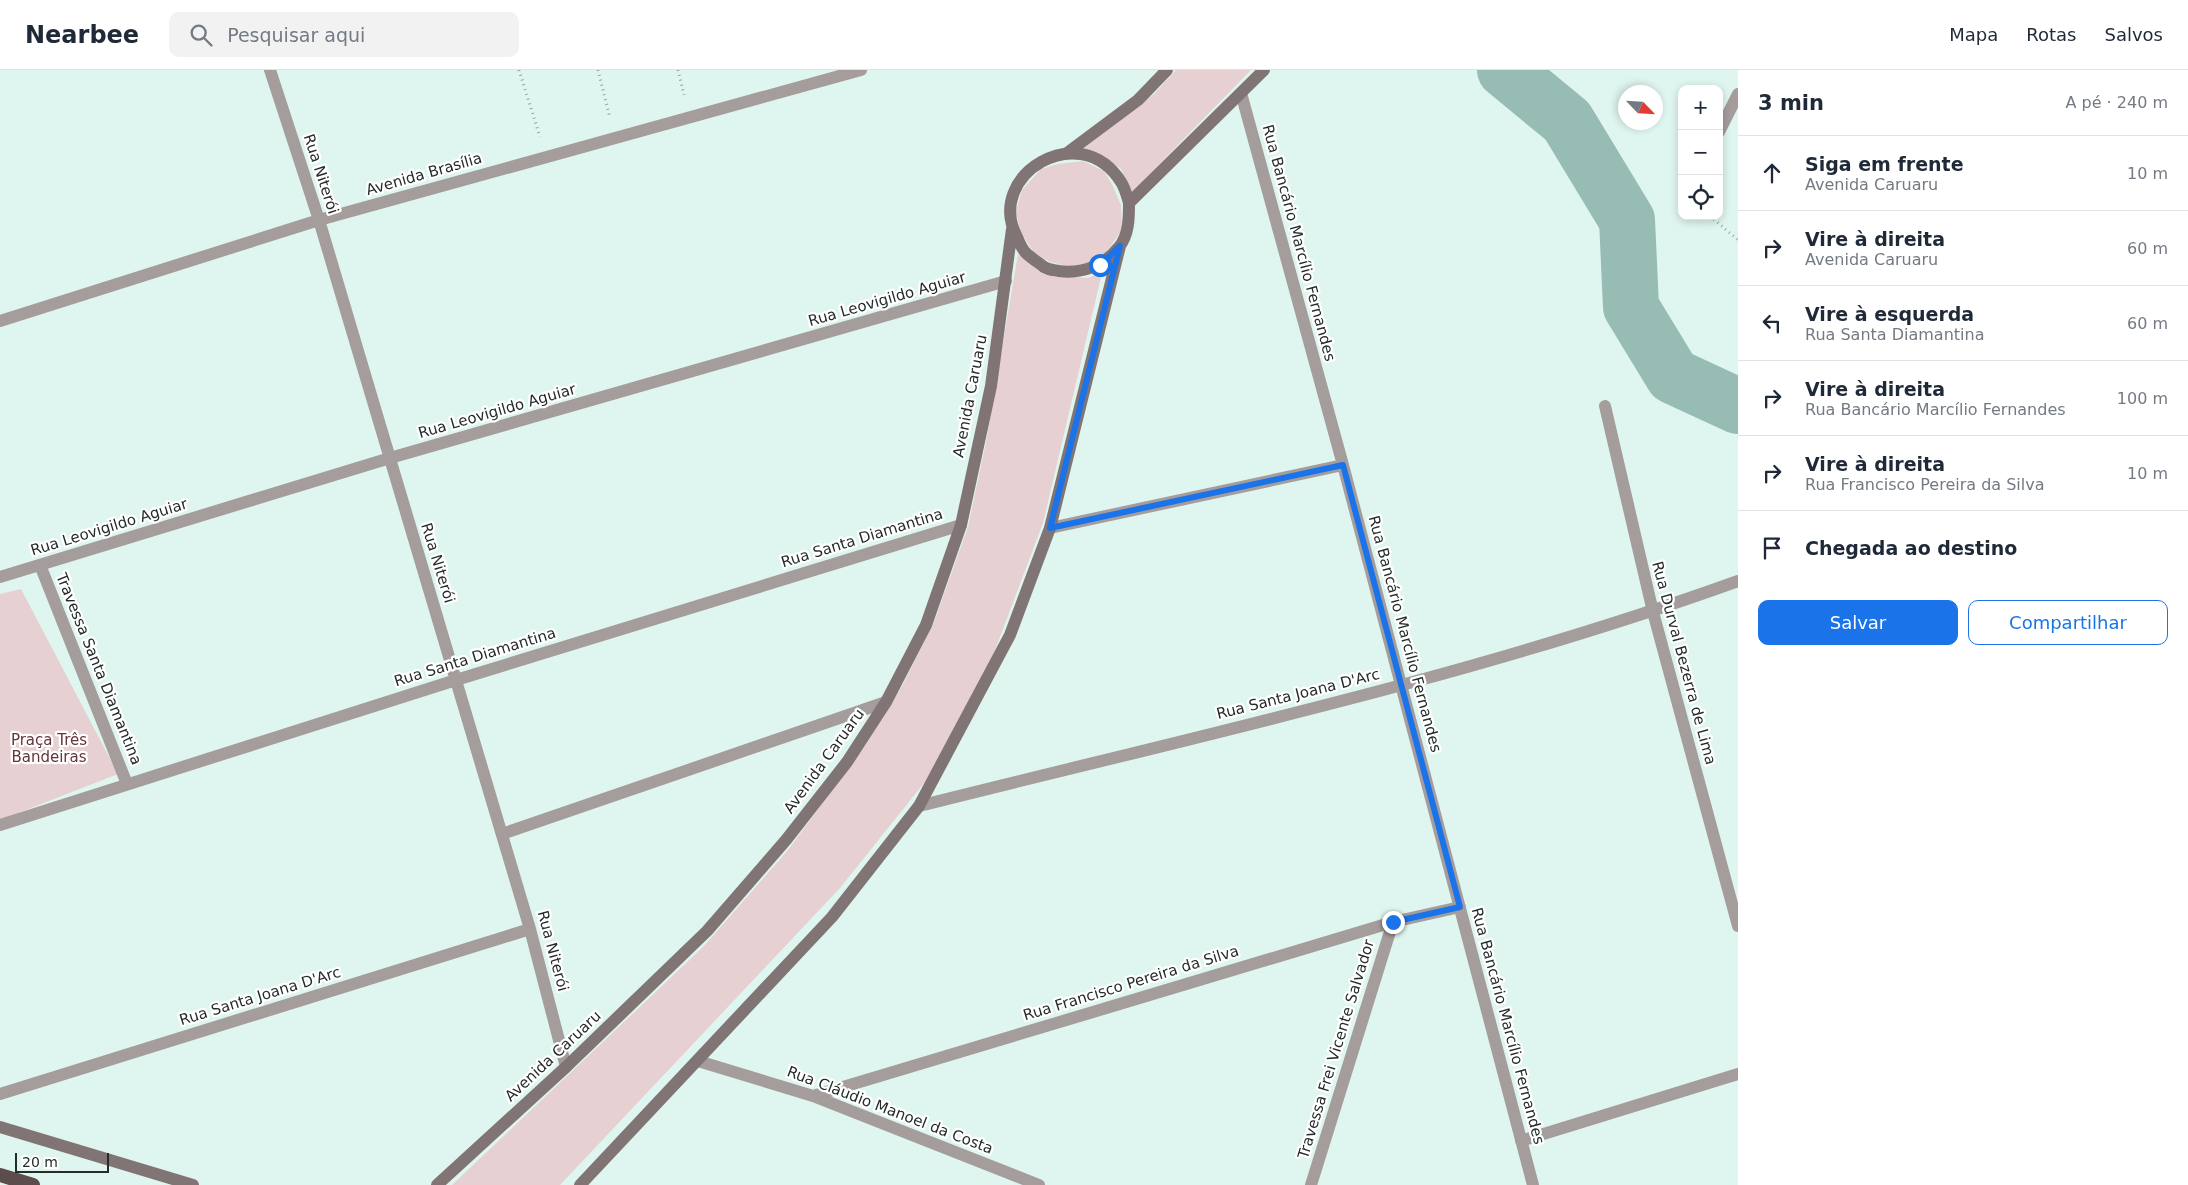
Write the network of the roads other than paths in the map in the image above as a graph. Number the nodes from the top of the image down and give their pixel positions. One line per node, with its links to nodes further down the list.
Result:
1 (270, 70): 10 (street, Rua Niterói)
2 (861, 70): 10 (street, Avenida Brasília)
3 (1167, 70): 8 (main road, Avenida Caruaru)
4 (1264, 70): 5 (main road)
5 (1240, 93): 9 (main road); 17 (street, Rua Bancário Marcílio Fernandes)
6 (1738, 94): 7 (street)
7 (1720, 130)
8 (1067, 153): 9 (main road, Avenida Caruaru); 11 (main road, Avenida Caruaru)
9 (1129, 203): 12 (main road, Avenida Caruaru)
10 (319, 220): 14 (street, Avenida Brasília); 16 (street, Rua Niterói)
11 (1012, 229): 12 (main road, Avenida Caruaru); 13 (main road, Avenida Caruaru)
12 (1120, 246): 19 (main road, Avenida Caruaru)
13 (1006, 281): 16 (street, Rua Leovigildo Aguiar); 18 (main road, Avenida Caruaru)
14 (0, 320)
15 (1605, 406): 23 (street, Rua Durval Bezerra de Lima)
16 (390, 458): 20 (street, Rua Leovigildo Aguiar); 24 (street, Rua Niterói)
17 (1343, 465): 19 (street); 25 (street, Rua Bancário Marcílio Fernandes)
18 (961, 525): 24 (street, Rua Santa Diamantina); 26 (main road, Avenida Caruaru)
19 (1050, 528): 28 (main road, Avenida Caruaru)
20 (40, 565): 21 (street, Rua Leovigildo Aguiar); 27 (street, Travessa Santa Diamantina)
21 (0, 577)
22 (1738, 581): 23 (street, Rua Santa Joana D'Arc)
23 (1653, 612): 25 (street, Rua Santa Joana D'Arc); 33 (street, Rua Durval Bezerra de Lima)
24 (456, 680): 27 (street, Rua Santa Diamantina); 30 (street, Rua Niterói)
25 (1401, 685): 28 (street, Rua Santa Joana D'Arc); 31 (street, Rua Bancário Marcílio Fernandes)
26 (886, 702): 30 (street); 36 (main road, Avenida Caruaru)
27 (127, 784): 29 (street, Rua Santa Diamantina)
28 (919, 806): 35 (main road, Avenida Caruaru)
29 (0, 825)
30 (502, 834): 34 (street, Rua Niterói)
31 (1460, 907): 32 (street, Rua Francisco Pereira da Silva); 41 (street, Rua Bancário Marcílio Fernandes)
32 (1393, 922): 39 (street, Rua Francisco Pereira da Silva); 48 (street, Travessa Frei Vicente Salvador)
33 (1738, 926)
34 (530, 929): 36 (street, Rua Niterói); 38 (street, Rua Santa Joana D'Arc)
35 (698, 1061): 39 (street, Rua Cláudio Manoel da Costa); 46 (main road, Avenida Caruaru)
36 (566, 1067): 45 (main road, Avenida Caruaru)
37 (1738, 1074): 41 (street)
38 (0, 1094)
39 (813, 1096): 47 (street, Rua Cláudio Manoel da Costa)
40 (0, 1127): 44 (main road)
41 (1521, 1141): 49 (street, Rua Bancário Marcílio Fernandes)
42 (0, 1175): 43 (highway)
43 (33, 1185)
44 (193, 1185)
45 (437, 1185)
46 (580, 1185)
47 (1039, 1185)
48 (1311, 1185)
49 (1532, 1185)

